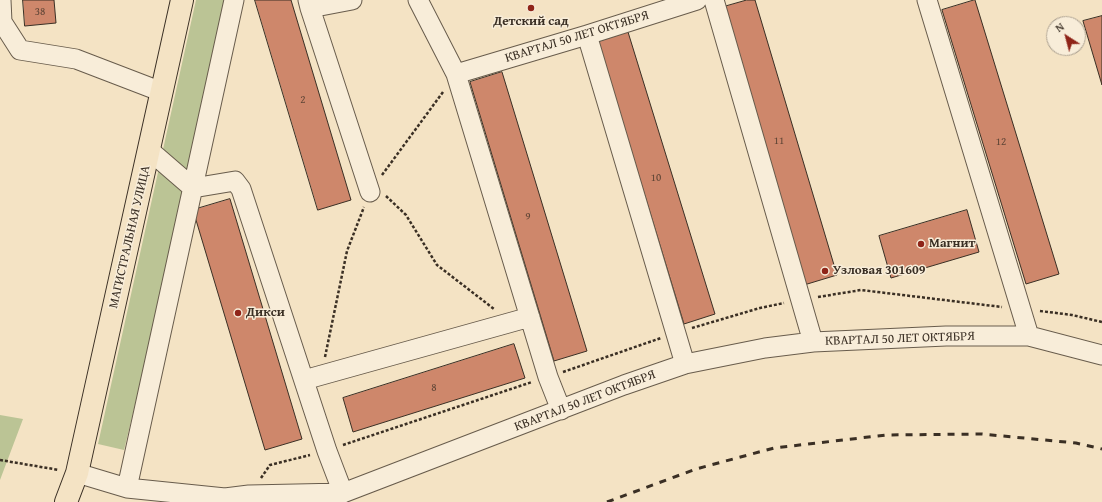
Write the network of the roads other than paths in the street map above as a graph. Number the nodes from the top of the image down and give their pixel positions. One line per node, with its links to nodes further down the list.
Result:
1 (1, 0): 12 (street)
2 (182, 0): 12 (main road, МАГИСТРАЛЬНАЯ УЛИЦА)
3 (234, 0): 14 (street)
4 (352, 0): 9 (street)
5 (418, 0): 11 (street)
6 (697, 0): 10 (street, КВАРТАЛ 50 ЛЕТ ОКТЯБРЯ)
7 (714, 0): 18 (street)
8 (927, 0): 17 (street)
9 (309, 4): 15 (street)
10 (587, 35): 11 (street, КВАРТАЛ 50 ЛЕТ ОКТЯБРЯ); 20 (street)
11 (456, 74): 16 (street)
12 (162, 92): 13 (main road, МАГИСТРАЛЬНАЯ УЛИЦА)
13 (149, 150): 14 (street); 23 (main road, МАГИСТРАЛЬНАЯ УЛИЦА)
14 (193, 188): 21 (street); 24 (street)
15 (370, 192)
16 (530, 317): 21 (street); 22 (street)
17 (1029, 336): 18 (street, КВАРТАЛ 50 ЛЕТ ОКТЯБРЯ); 19 (street, КВАРТАЛ 50 ЛЕТ ОКТЯБРЯ)
18 (812, 342): 20 (street, КВАРТАЛ 50 ЛЕТ ОКТЯБРЯ)
19 (1102, 355)
20 (685, 364): 22 (street, КВАРТАЛ 50 ЛЕТ ОКТЯБРЯ)
21 (312, 377): 25 (street)
22 (562, 410): 25 (street, КВАРТАЛ 50 ЛЕТ ОКТЯБРЯ)
23 (77, 473): 24 (street, КВАРТАЛ 50 ЛЕТ ОКТЯБРЯ); 27 (main road, МАГИСТРАЛЬНАЯ УЛИЦА)
24 (127, 488): 26 (street, КВАРТАЛ 50 ЛЕТ ОКТЯБРЯ)
25 (343, 493): 26 (street, КВАРТАЛ 50 ЛЕТ ОКТЯБРЯ)
26 (251, 498)
27 (66, 502)

